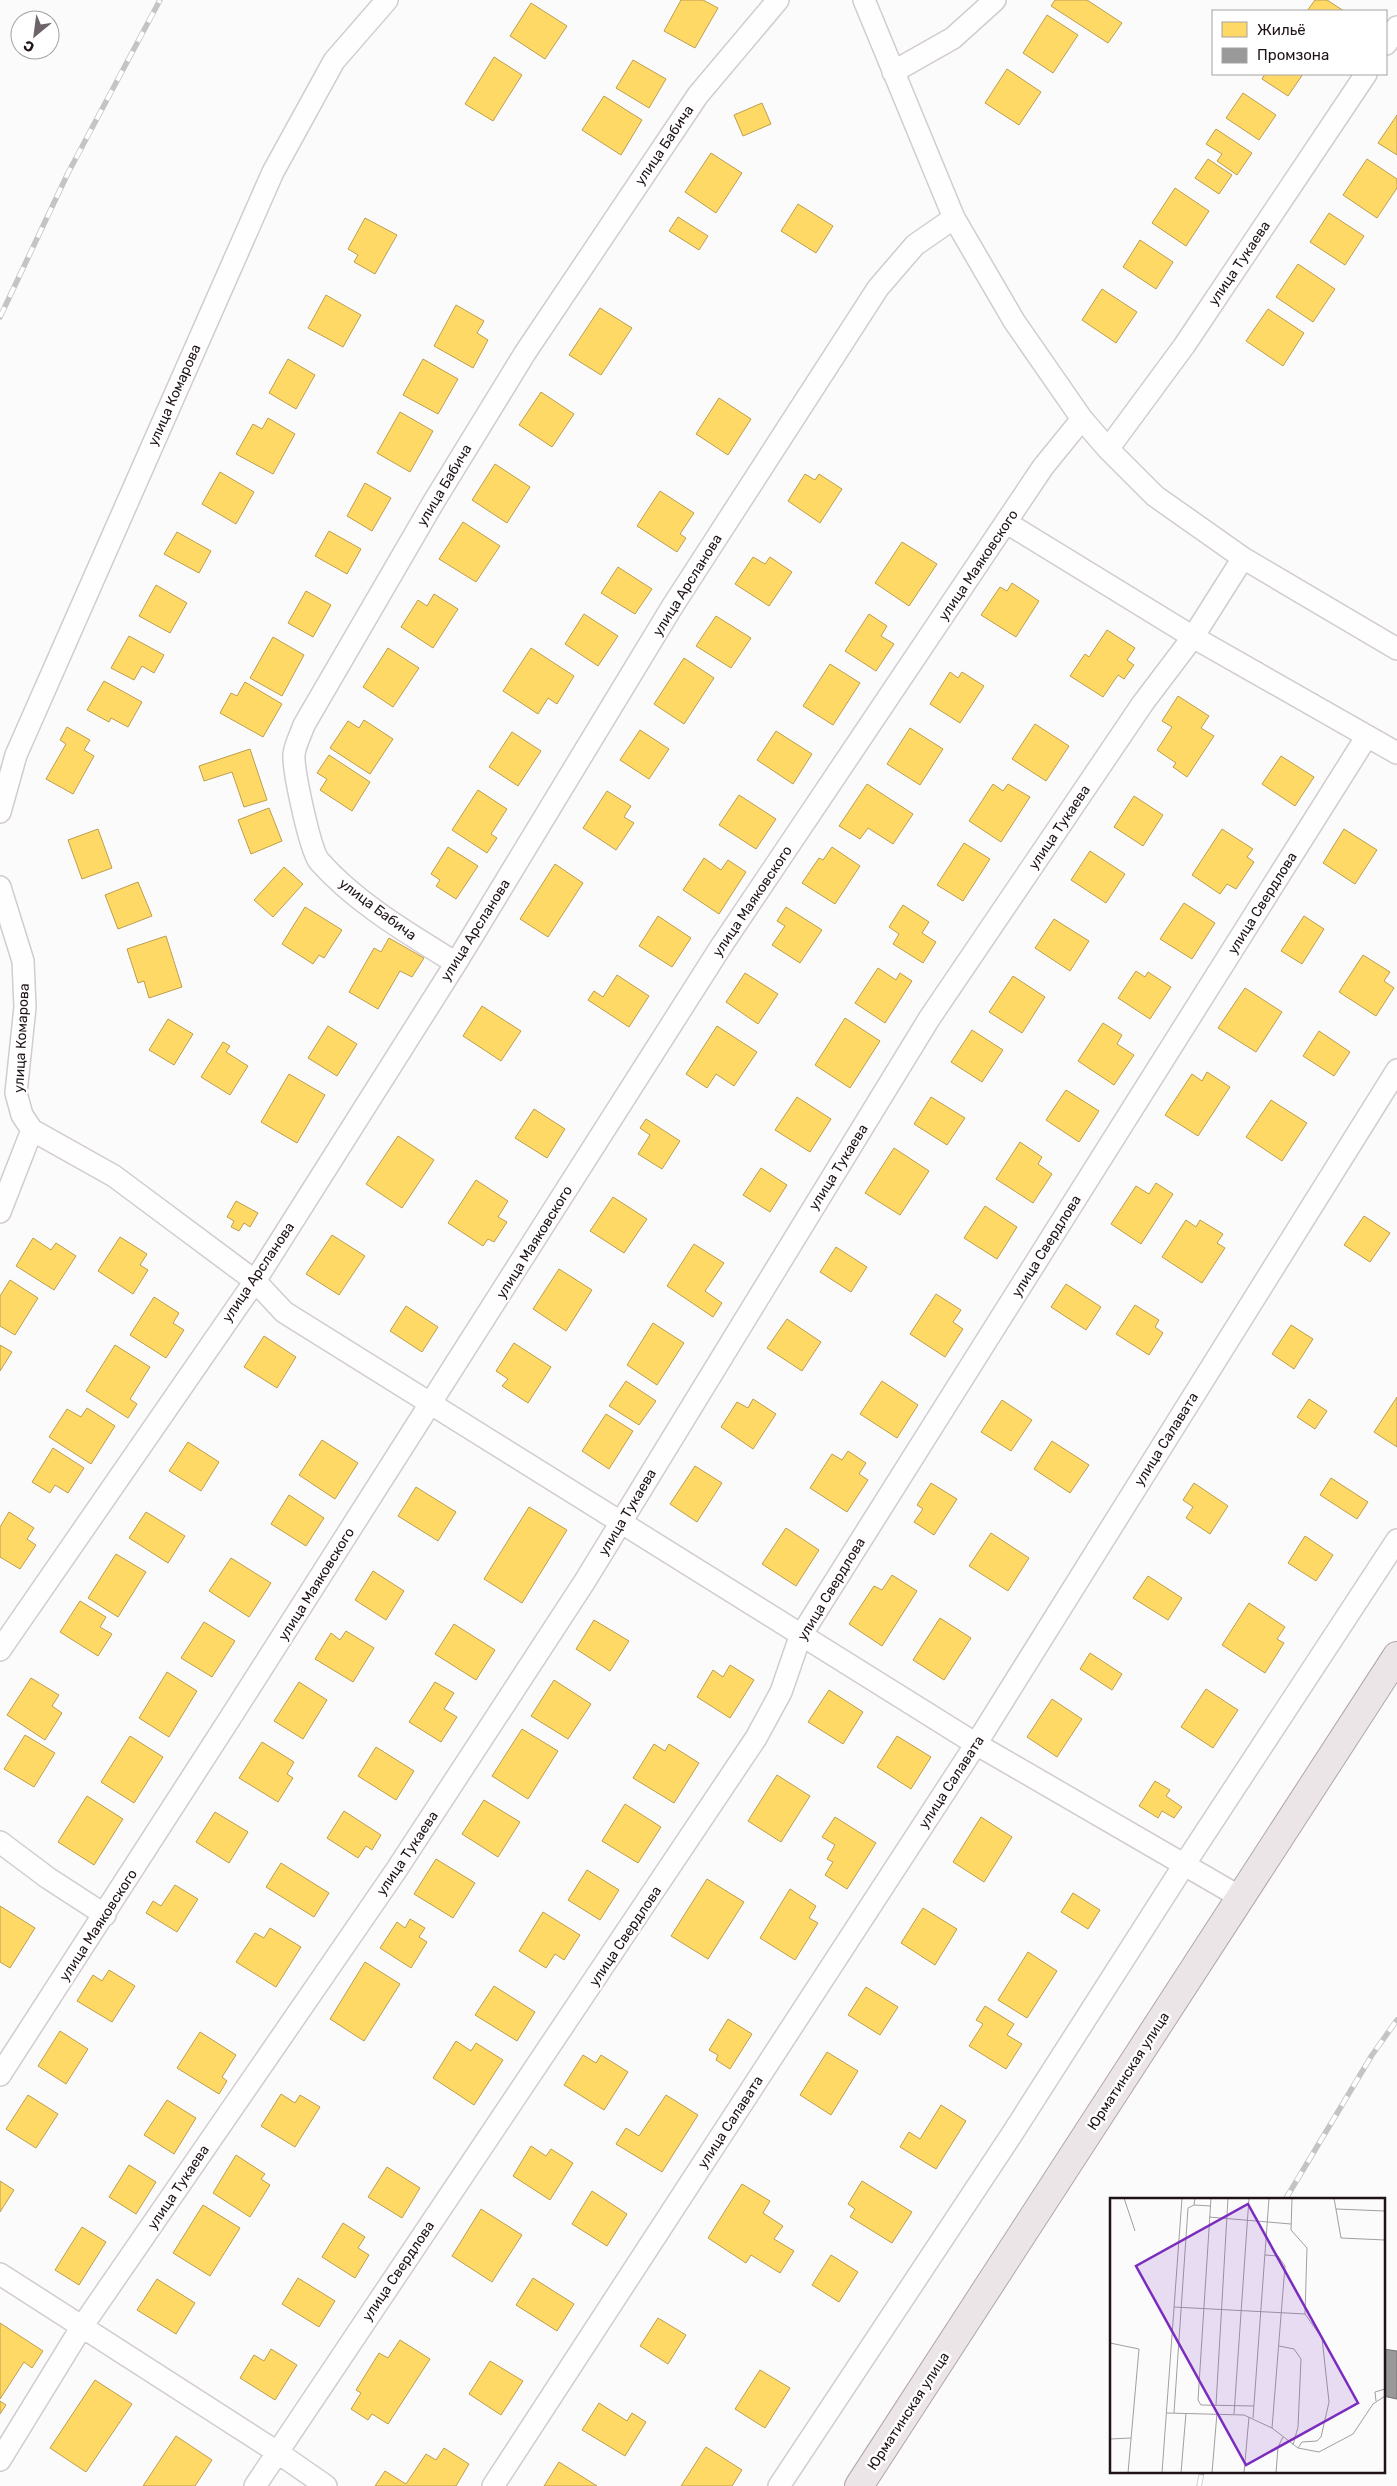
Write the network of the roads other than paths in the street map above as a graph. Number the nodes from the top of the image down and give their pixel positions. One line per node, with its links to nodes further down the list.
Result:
1 (387, 0): 18 (street, улица Комарова)
2 (778, 0): 20 (street, улица Бабича)
3 (864, 0): 7 (street)
4 (995, 0): 7 (street)
5 (1397, 27): 6 (street)
6 (1387, 42)
7 (893, 72): 9 (street)
8 (1365, 75): 11 (street, улица Тукаева)
9 (954, 218): 10 (street); 20 (street, улица Арсланова)
10 (1082, 419): 11 (street); 12 (street, улица Маяковского)
11 (1108, 449): 13 (street)
12 (1007, 523): 14 (street); 25 (street, улица Маяковского)
13 (1243, 558): 14 (street, улица Тукаева); 15 (street)
14 (1193, 637): 16 (street); 26 (street, улица Тукаева)
15 (1397, 649)
16 (1367, 736): 17 (street); 28 (street, улица Свердлова)
17 (1397, 753)
18 (0, 812)
19 (0, 887): 22 (street, улица Комарова)
20 (456, 963): 24 (street, улица Арсланова)
21 (1397, 1070): 31 (street, улица Салавата)
22 (32, 1130): 23 (street); 24 (street)
23 (0, 1212)
24 (255, 1281): 25 (street); 29 (street, улица Арсланова)
25 (430, 1405): 26 (street); 35 (street, улица Маяковского)
26 (620, 1522): 28 (street); 38 (street, улица Тукаева)
27 (1397, 1540): 33 (street)
28 (800, 1637): 31 (street); 39 (street, улица Свердлова)
29 (0, 1650)
30 (1397, 1656): 34 (main road, Юрматинская улица)
31 (976, 1744): 33 (street); 43 (street, улица Салавата)
32 (0, 1842): 35 (street)
33 (1184, 1865): 34 (street); 44 (street)
34 (1240, 1897): 45 (main road, Юрматинская улица)
35 (105, 1915): 36 (street, улица Маяковского)
36 (0, 2075)
37 (0, 2274): 38 (street)
38 (82, 2328): 39 (street); 40 (street, улица Тукаева)
39 (277, 2452): 41 (street, улица Свердлова); 42 (street)
40 (0, 2460)
41 (255, 2486)
42 (326, 2486)
43 (493, 2486)
44 (779, 2486)
45 (859, 2486)

